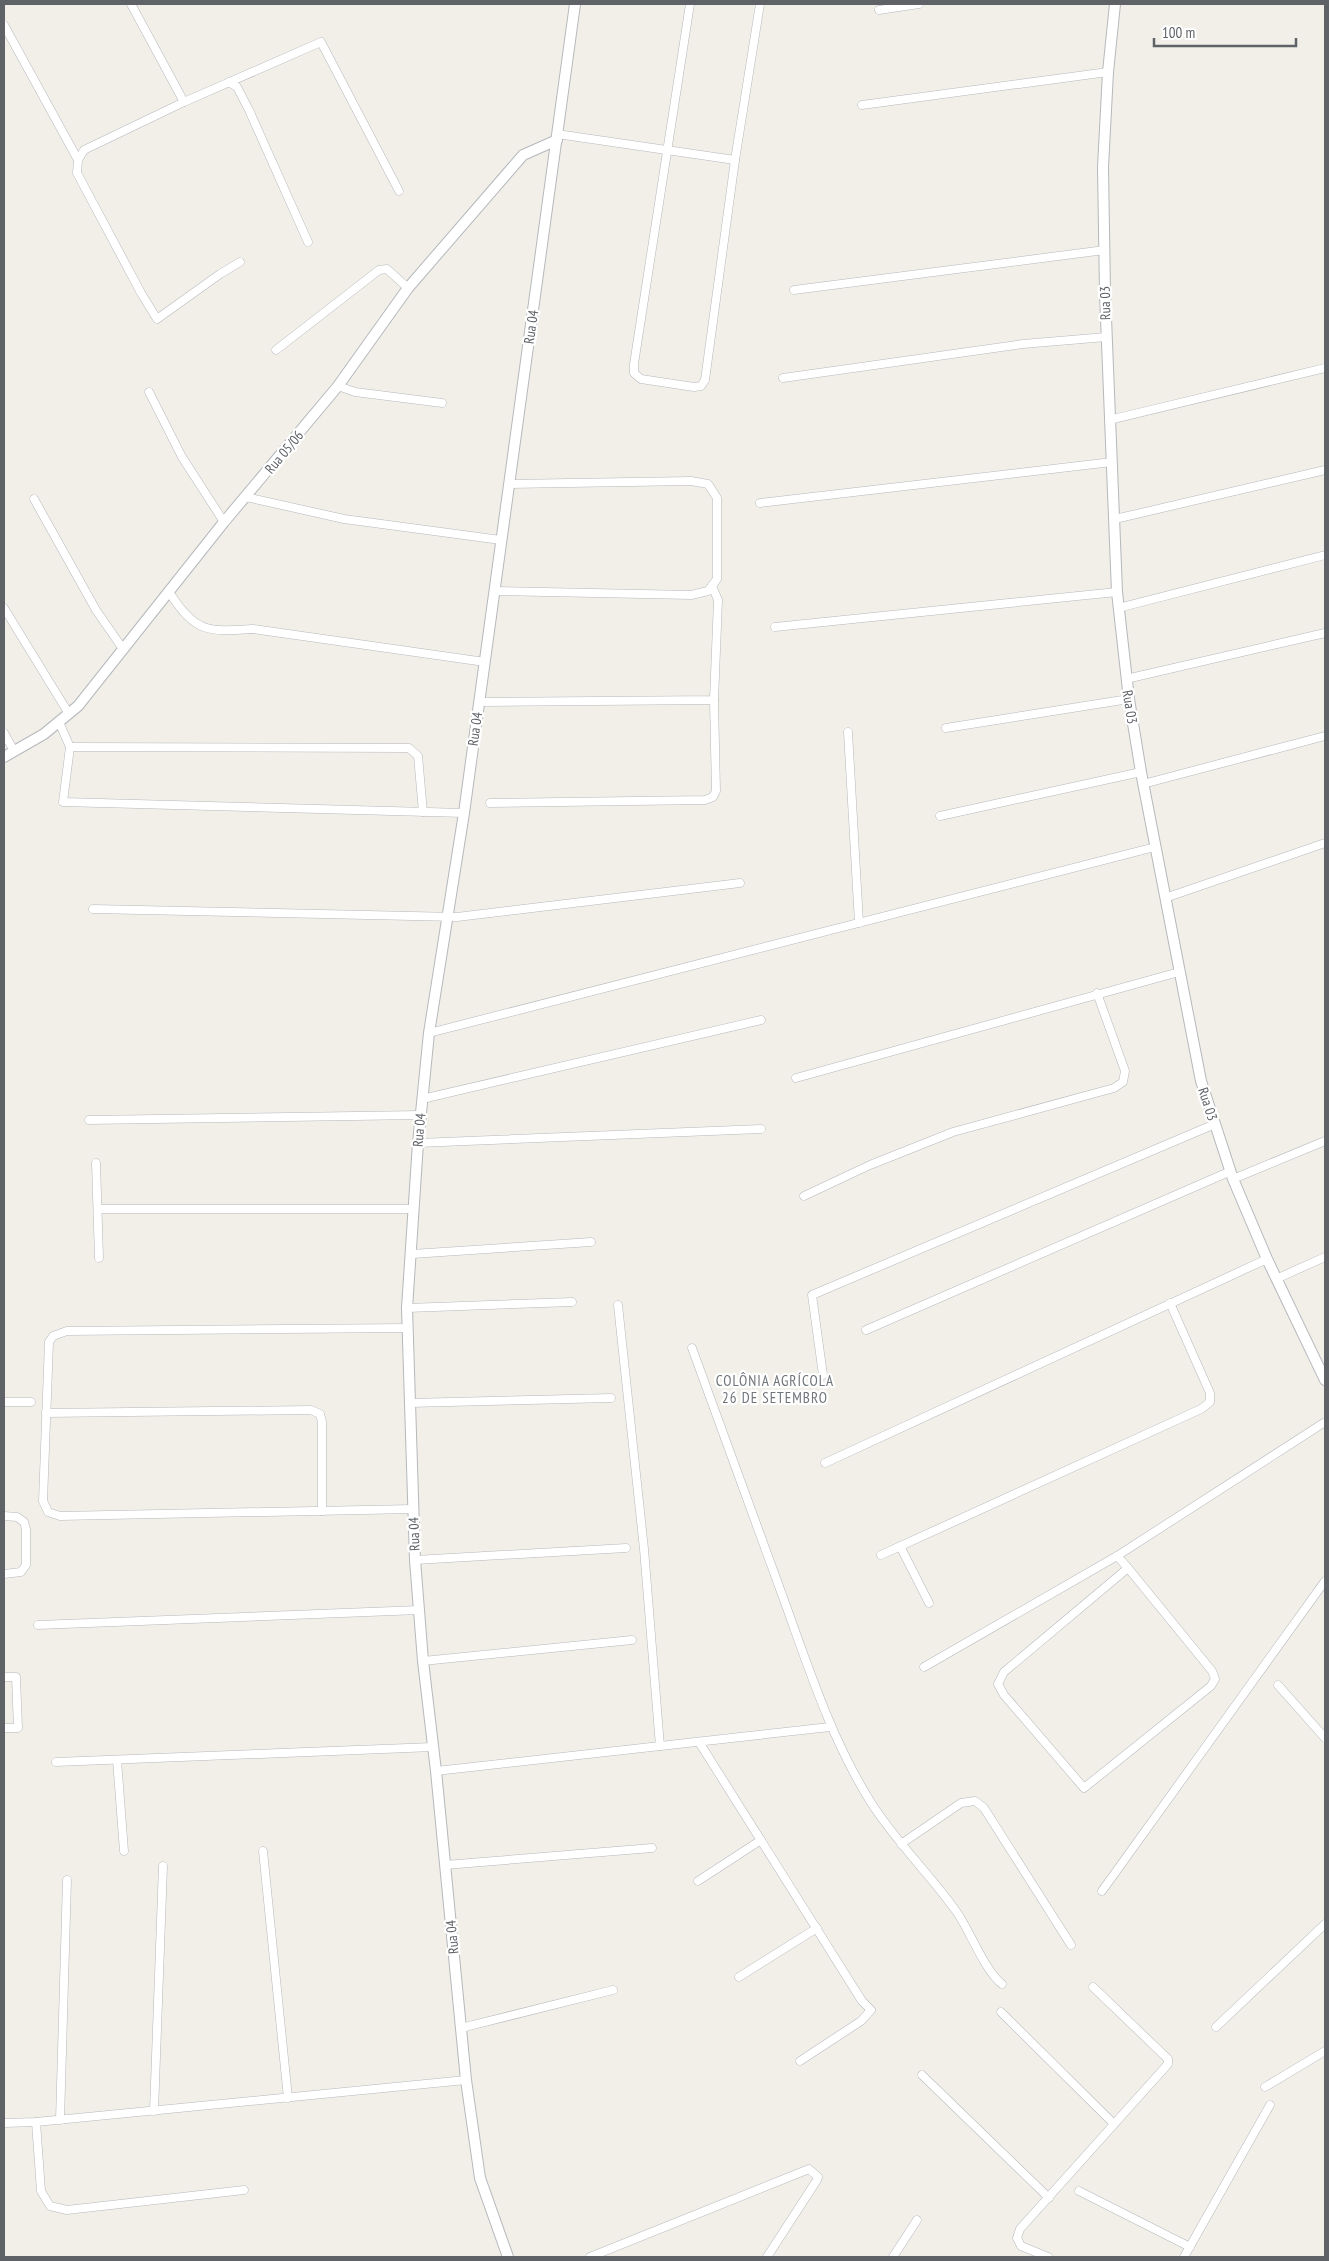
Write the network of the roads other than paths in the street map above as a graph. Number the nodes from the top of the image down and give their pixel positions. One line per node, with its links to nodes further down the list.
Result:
1 (131, 4): 11 (street)
2 (575, 4): 13 (street, Rua 04)
3 (690, 4): 14 (street)
4 (760, 4): 16 (street)
5 (919, 4): 7 (street)
6 (1115, 4): 9 (street, Rua 03)
7 (879, 10)
8 (4, 25): 15 (street)
9 (1108, 72): 12 (street); 19 (street, Rua 03)
10 (229, 82): 11 (street); 17 (street); 18 (street)
11 (184, 102): 15 (street)
12 (862, 105)
13 (557, 137): 14 (street); 21 (street, Rua 05/06); 33 (street, Rua 04)
14 (666, 150): 16 (street); 16 (street)
15 (78, 160): 20 (street)
16 (735, 160)
17 (399, 191)
18 (308, 242)
19 (1105, 250): 22 (street); 23 (street, Rua 03)
20 (240, 262)
21 (408, 288): 24 (street); 27 (street, Rua 05/06)
22 (794, 290)
23 (1106, 337): 26 (street); 30 (street, Rua 03)
24 (276, 350)
25 (1325, 368): 30 (street)
26 (784, 378)
27 (338, 386): 29 (street); 34 (street, Rua 05/06)
28 (149, 392): 38 (street)
29 (442, 404)
30 (1109, 420): 31 (street, Rua 03)
31 (1112, 462): 36 (street); 37 (street, Rua 03)
32 (1325, 470): 37 (street)
33 (509, 484): 39 (street, Rua 04); 41 (street)
34 (246, 497): 38 (street, Rua 05/06); 39 (street)
35 (34, 499): 49 (street)
36 (760, 503)
37 (1115, 520): 44 (street, Rua 03)
38 (224, 522): 43 (street, Rua 05/06)
39 (501, 540): 42 (street, Rua 04)
40 (1325, 555): 46 (street)
41 (712, 586): 42 (street); 53 (street)
42 (494, 591): 50 (street, Rua 04)
43 (169, 592): 49 (street, Rua 05/06); 50 (street)
44 (1117, 592): 46 (street, Rua 03); 47 (street)
45 (4, 608): 55 (street)
46 (1118, 608): 51 (street, Rua 03)
47 (775, 627)
48 (1325, 633): 51 (street)
49 (123, 649): 55 (street, Rua 05/06)
50 (485, 662): 54 (street, Rua 04)
51 (1126, 679): 52 (street, Rua 03)
52 (1129, 699): 57 (street); 64 (street, Rua 03)
53 (714, 700): 54 (street); 66 (street)
54 (479, 702): 68 (street, Rua 04)
55 (69, 714): 56 (street, Rua 05/06)
56 (59, 722): 61 (street); 62 (street, Rua 05/06)
57 (946, 728)
58 (848, 732): 76 (street)
59 (4, 733): 62 (street)
60 (1325, 736): 65 (street)
61 (70, 748): 67 (street); 67 (street)
62 (14, 751): 63 (street, Rua 05/06)
63 (4, 757)
64 (1141, 772): 65 (street, Rua 03); 69 (street)
65 (1143, 784): 71 (street, Rua 03)
66 (490, 803)
67 (423, 812): 68 (street)
68 (464, 813): 75 (street, Rua 04)
69 (940, 816)
70 (1325, 843): 73 (street)
71 (1155, 847): 73 (street, Rua 03); 76 (street)
72 (740, 883): 75 (street)
73 (1165, 898): 77 (street, Rua 03)
74 (92, 910): 75 (street)
75 (448, 916): 80 (street, Rua 04)
76 (859, 923): 80 (street)
77 (1179, 972): 78 (street); 85 (street, Rua 03)
78 (1097, 993): 81 (street); 91 (street)
79 (761, 1020): 82 (street)
80 (429, 1034): 82 (street, Rua 04)
81 (796, 1078)
82 (422, 1099): 83 (street, Rua 04)
83 (421, 1115): 84 (street); 88 (street, Rua 04)
84 (88, 1120)
85 (1215, 1124): 90 (street, Rua 03); 107 (street)
86 (761, 1129): 88 (street)
87 (1325, 1141): 90 (street)
88 (418, 1143): 92 (street, Rua 04)
89 (96, 1163): 93 (street)
90 (1232, 1175): 98 (street, Rua 03); 105 (street)
91 (804, 1196)
92 (414, 1208): 93 (street); 95 (street, Rua 04)
93 (99, 1209): 96 (street)
94 (591, 1242): 95 (street)
95 (412, 1254): 103 (street, Rua 04)
96 (99, 1258)
97 (1325, 1258): 99 (street)
98 (1267, 1259): 99 (street, Rua 03); 101 (street)
99 (1276, 1279): 108 (street, Rua 03)
100 (572, 1302): 103 (street)
101 (1170, 1303): 115 (street); 119 (street)
102 (618, 1305): 139 (street)
103 (407, 1308): 104 (street, Rua 04)
104 (407, 1328): 112 (street, Rua 04); 113 (street)
105 (866, 1330)
106 (692, 1348): 135 (street)
107 (823, 1375)
108 (1325, 1380)
109 (611, 1398): 112 (street)
110 (4, 1402): 111 (street)
111 (31, 1402)
112 (409, 1403): 116 (street, Rua 04)
113 (46, 1413): 117 (street); 117 (street)
114 (1325, 1422): 122 (street)
115 (825, 1463)
116 (413, 1509): 117 (street); 123 (street, Rua 04)
117 (322, 1511)
118 (4, 1516): 125 (street)
119 (900, 1546): 121 (street); 127 (street)
120 (626, 1548): 123 (street)
121 (881, 1555)
122 (1117, 1556): 124 (street); 132 (street)
123 (415, 1560): 128 (street, Rua 04)
124 (1128, 1568): 124 (street)
125 (4, 1574)
126 (1325, 1581): 153 (street)
127 (929, 1603)
128 (419, 1610): 129 (street); 131 (street, Rua 04)
129 (38, 1625)
130 (632, 1640): 131 (street)
131 (423, 1662): 140 (street, Rua 04)
132 (924, 1667)
133 (4, 1677): 136 (street)
134 (1278, 1685): 137 (street)
135 (830, 1727): 138 (street); 145 (street)
136 (4, 1728)
137 (1325, 1738)
138 (699, 1742): 139 (street); 144 (street)
139 (660, 1746): 143 (street)
140 (433, 1747): 141 (street); 143 (street, Rua 04)
141 (117, 1760): 142 (street); 147 (street)
142 (56, 1762)
143 (436, 1771): 149 (street, Rua 04)
144 (761, 1840): 152 (street); 155 (street)
145 (901, 1844): 156 (street); 158 (street)
146 (652, 1848): 149 (street)
147 (124, 1851)
148 (263, 1851): 169 (street)
149 (445, 1865): 162 (street, Rua 04)
150 (163, 1866): 171 (street)
151 (67, 1880): 172 (street)
152 (698, 1881)
153 (1102, 1891)
154 (1325, 1924): 163 (street)
155 (817, 1928): 157 (street); 165 (street)
156 (1071, 1945)
157 (739, 1977)
158 (1002, 1984)
159 (1093, 1987): 175 (street)
160 (613, 1990): 162 (street)
161 (1001, 2012): 175 (street)
162 (461, 2028): 167 (street, Rua 04)
163 (1216, 2028)
164 (1325, 2051): 168 (street)
165 (800, 2061)
166 (922, 2075): 178 (street)
167 (466, 2080): 169 (street); 181 (street, Rua 04)
168 (1265, 2088)
169 (288, 2098): 171 (street)
170 (1270, 2105): 180 (street)
171 (154, 2111): 172 (street)
172 (60, 2120): 173 (street)
173 (36, 2122): 174 (street); 176 (street)
174 (4, 2123)
175 (1114, 2124): 178 (street)
176 (244, 2190)
177 (1079, 2191): 180 (street)
178 (1049, 2198): 185 (street)
179 (917, 2220): 184 (street)
180 (1190, 2247): 186 (street)
181 (508, 2257)
182 (590, 2257): 183 (street)
183 (767, 2257)
184 (893, 2257)
185 (1048, 2257)
186 (1184, 2257)

